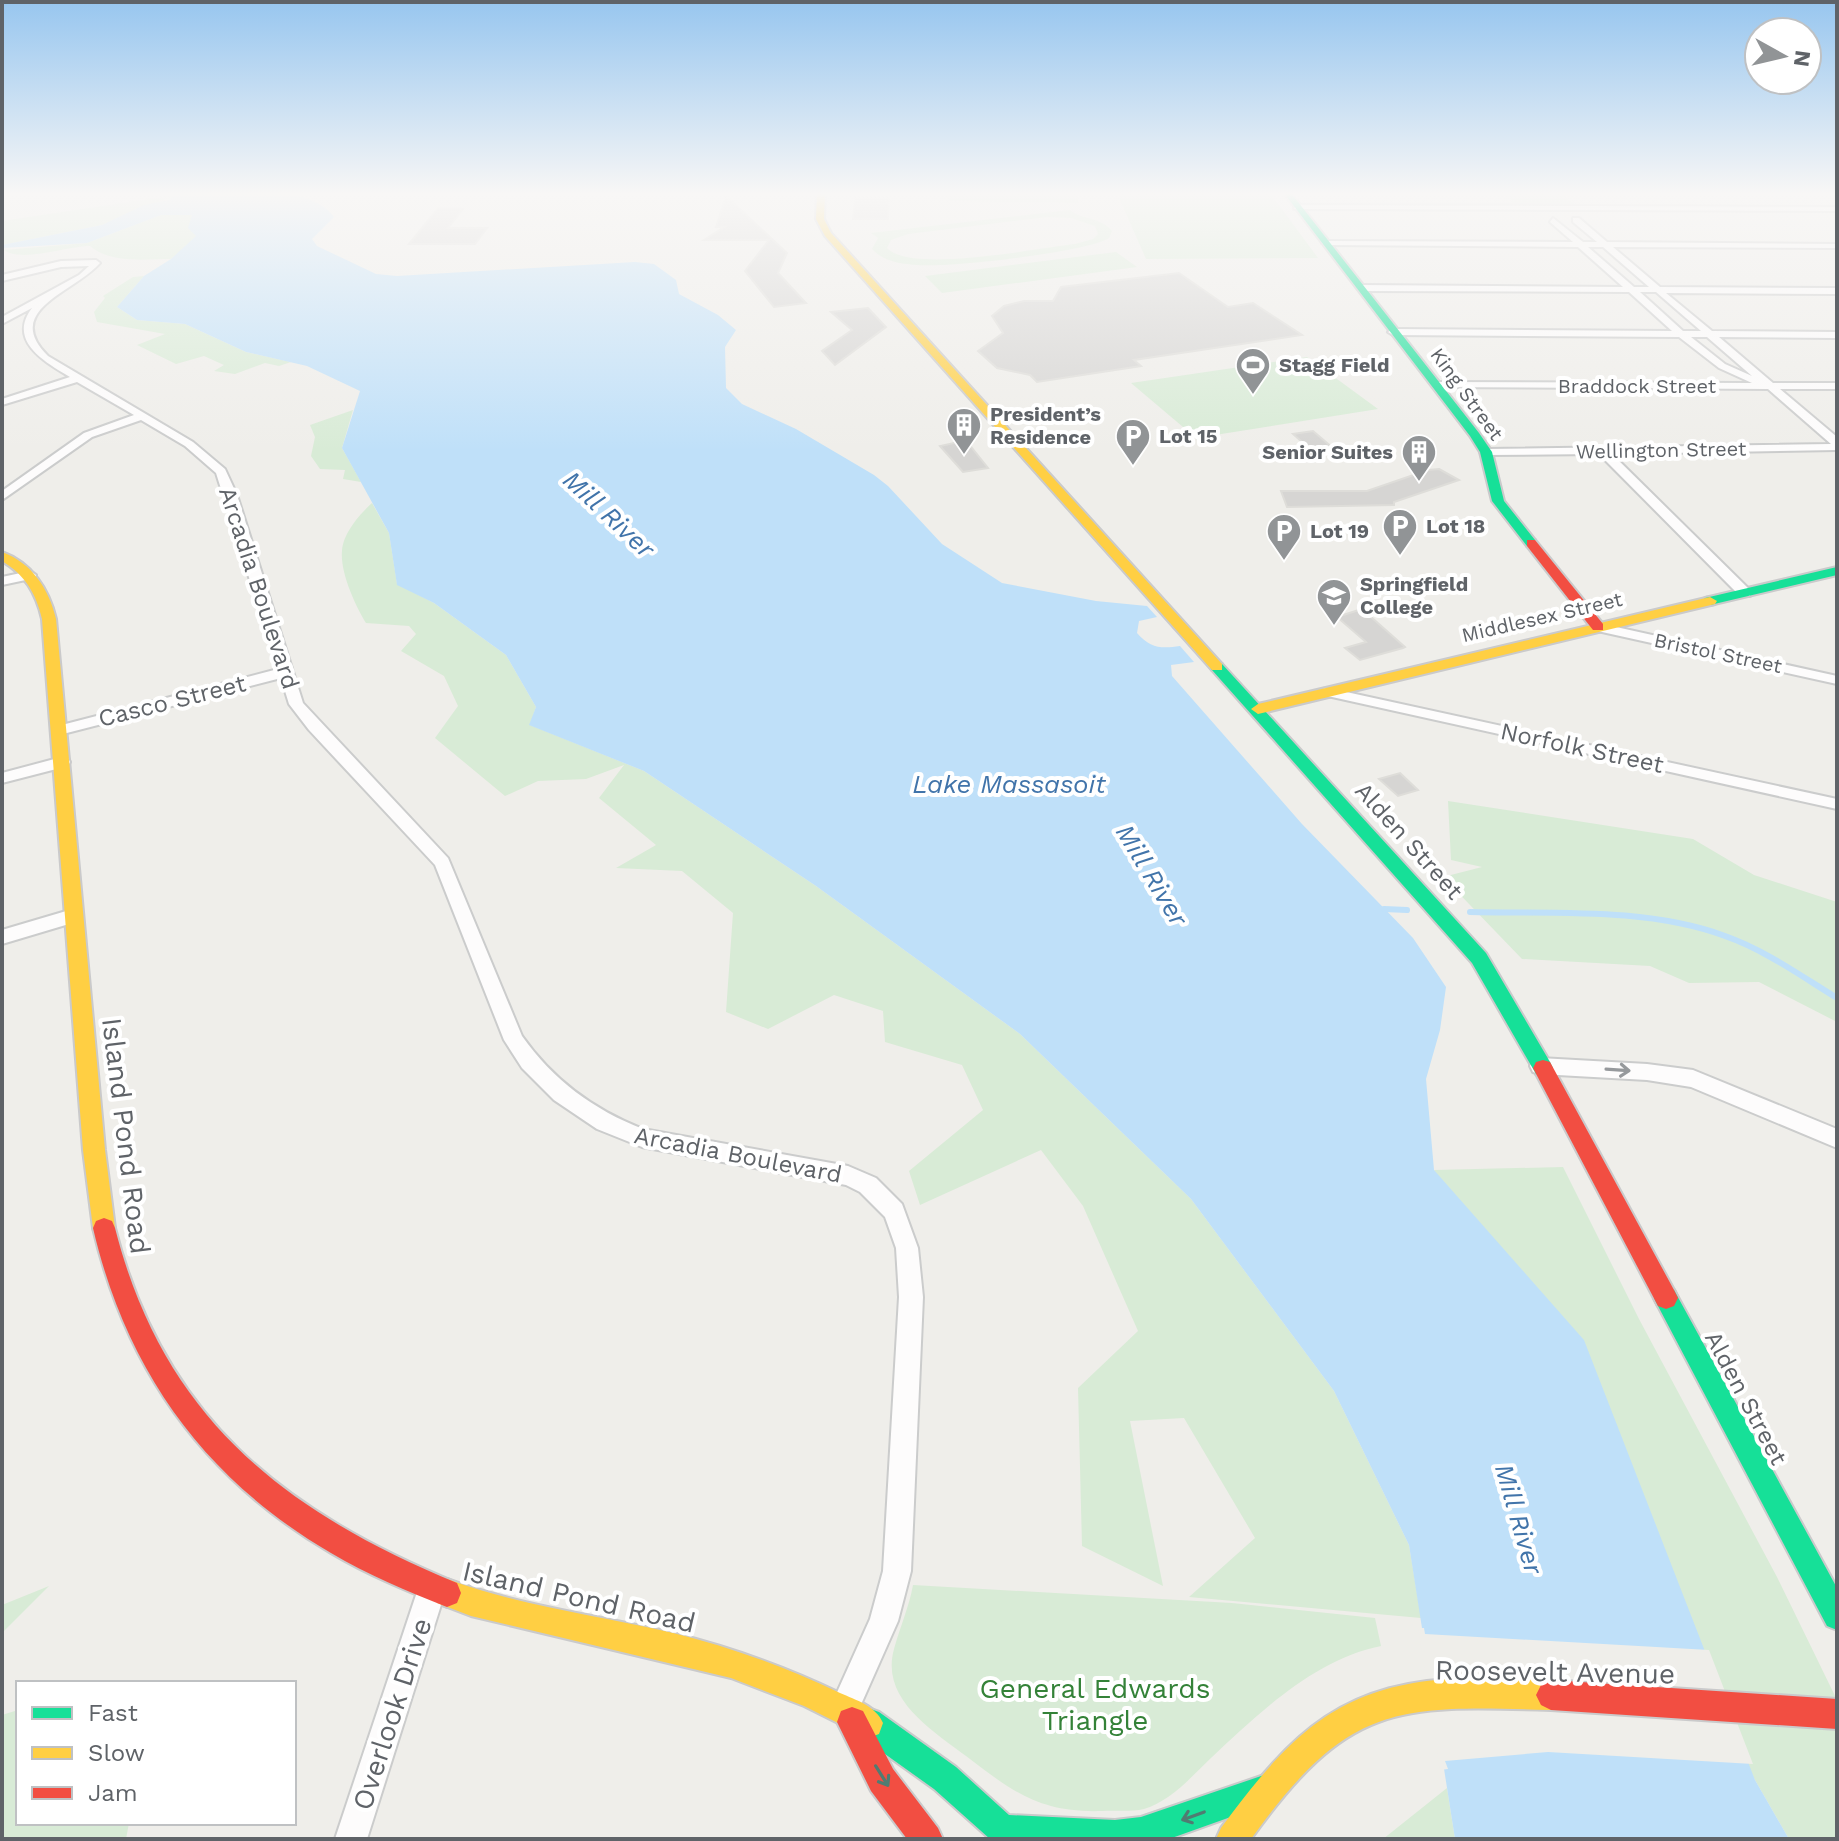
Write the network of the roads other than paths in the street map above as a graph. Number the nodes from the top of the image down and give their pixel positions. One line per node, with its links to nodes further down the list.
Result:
1 (79, 279): 10 (street)
2 (869, 279): 35 (main road, Alden Street)
3 (1354, 279): 6 (main road, King Street)
4 (1618, 279): 7 (street)
5 (1644, 279): 8 (street)
6 (1361, 288): 7 (street); 12 (main road, King Street)
7 (1631, 290): 8 (street); 13 (street)
8 (1657, 290): 9 (street); 14 (street)
9 (1837, 291)
10 (55, 292): 11 (street); 16 (street, Arcadia Boulevard)
11 (2, 321)
12 (1393, 332): 13 (street); 17 (main road, King Street)
13 (1680, 333): 14 (street); 18 (street)
14 (1708, 334): 15 (street); 18 (street)
15 (1837, 335)
16 (78, 378): 20 (street); 21 (street, Arcadia Boulevard)
17 (1437, 385): 18 (street, Braddock Street); 24 (main road, King Street)
18 (1769, 386): 19 (street, Braddock Street); 22 (street)
19 (1837, 386)
20 (2, 402)
21 (142, 416): 25 (street); 32 (street, Arcadia Boulevard)
22 (1837, 445): 23 (street, Wellington Street)
23 (1603, 451): 24 (street, Wellington Street); 30 (street)
24 (1486, 452): 31 (main road, King Street)
25 (2, 496)
26 (2, 556): 28 (main road, Island Pond Road)
27 (1837, 571): 30 (main road, Middlesex Street)
28 (30, 575): 29 (street); 36 (main road, Island Pond Road)
29 (2, 581)
30 (1745, 593): 31 (main road, Middlesex Street)
31 (1598, 627): 33 (street, Bristol Street); 34 (main road, Middlesex Street)
32 (285, 672): 36 (street, Casco Street); 46 (street, Arcadia Boulevard)
33 (1837, 680)
34 (1328, 692): 35 (main road, Middlesex Street); 39 (street, Norfolk Street)
35 (1258, 709): 42 (main road, Alden Street)
36 (59, 730): 37 (main road, Island Pond Road)
37 (62, 762): 38 (street); 40 (main road, Island Pond Road)
38 (2, 778)
39 (1837, 804)
40 (73, 916): 41 (street); 44 (main road, Island Pond Road)
41 (2, 937)
42 (1540, 1066): 43 (street, one-way to 43); 45 (main road, Alden Street)
43 (1837, 1139)
44 (432, 1589): 46 (main road, Island Pond Road); 50 (street, Overlook Drive)
45 (1837, 1616)
46 (845, 1708): 49 (main road, Island Pond Road); 51 (main road, one-way to 51)
47 (1837, 1714): 48 (main road, Roosevelt Avenue)
48 (1267, 1789): 49 (main road, Island Pond Road, one-way to 49); 52 (main road, Roosevelt Avenue)
49 (1009, 1835)
50 (351, 1839)
51 (927, 1839)
52 (1232, 1839)

